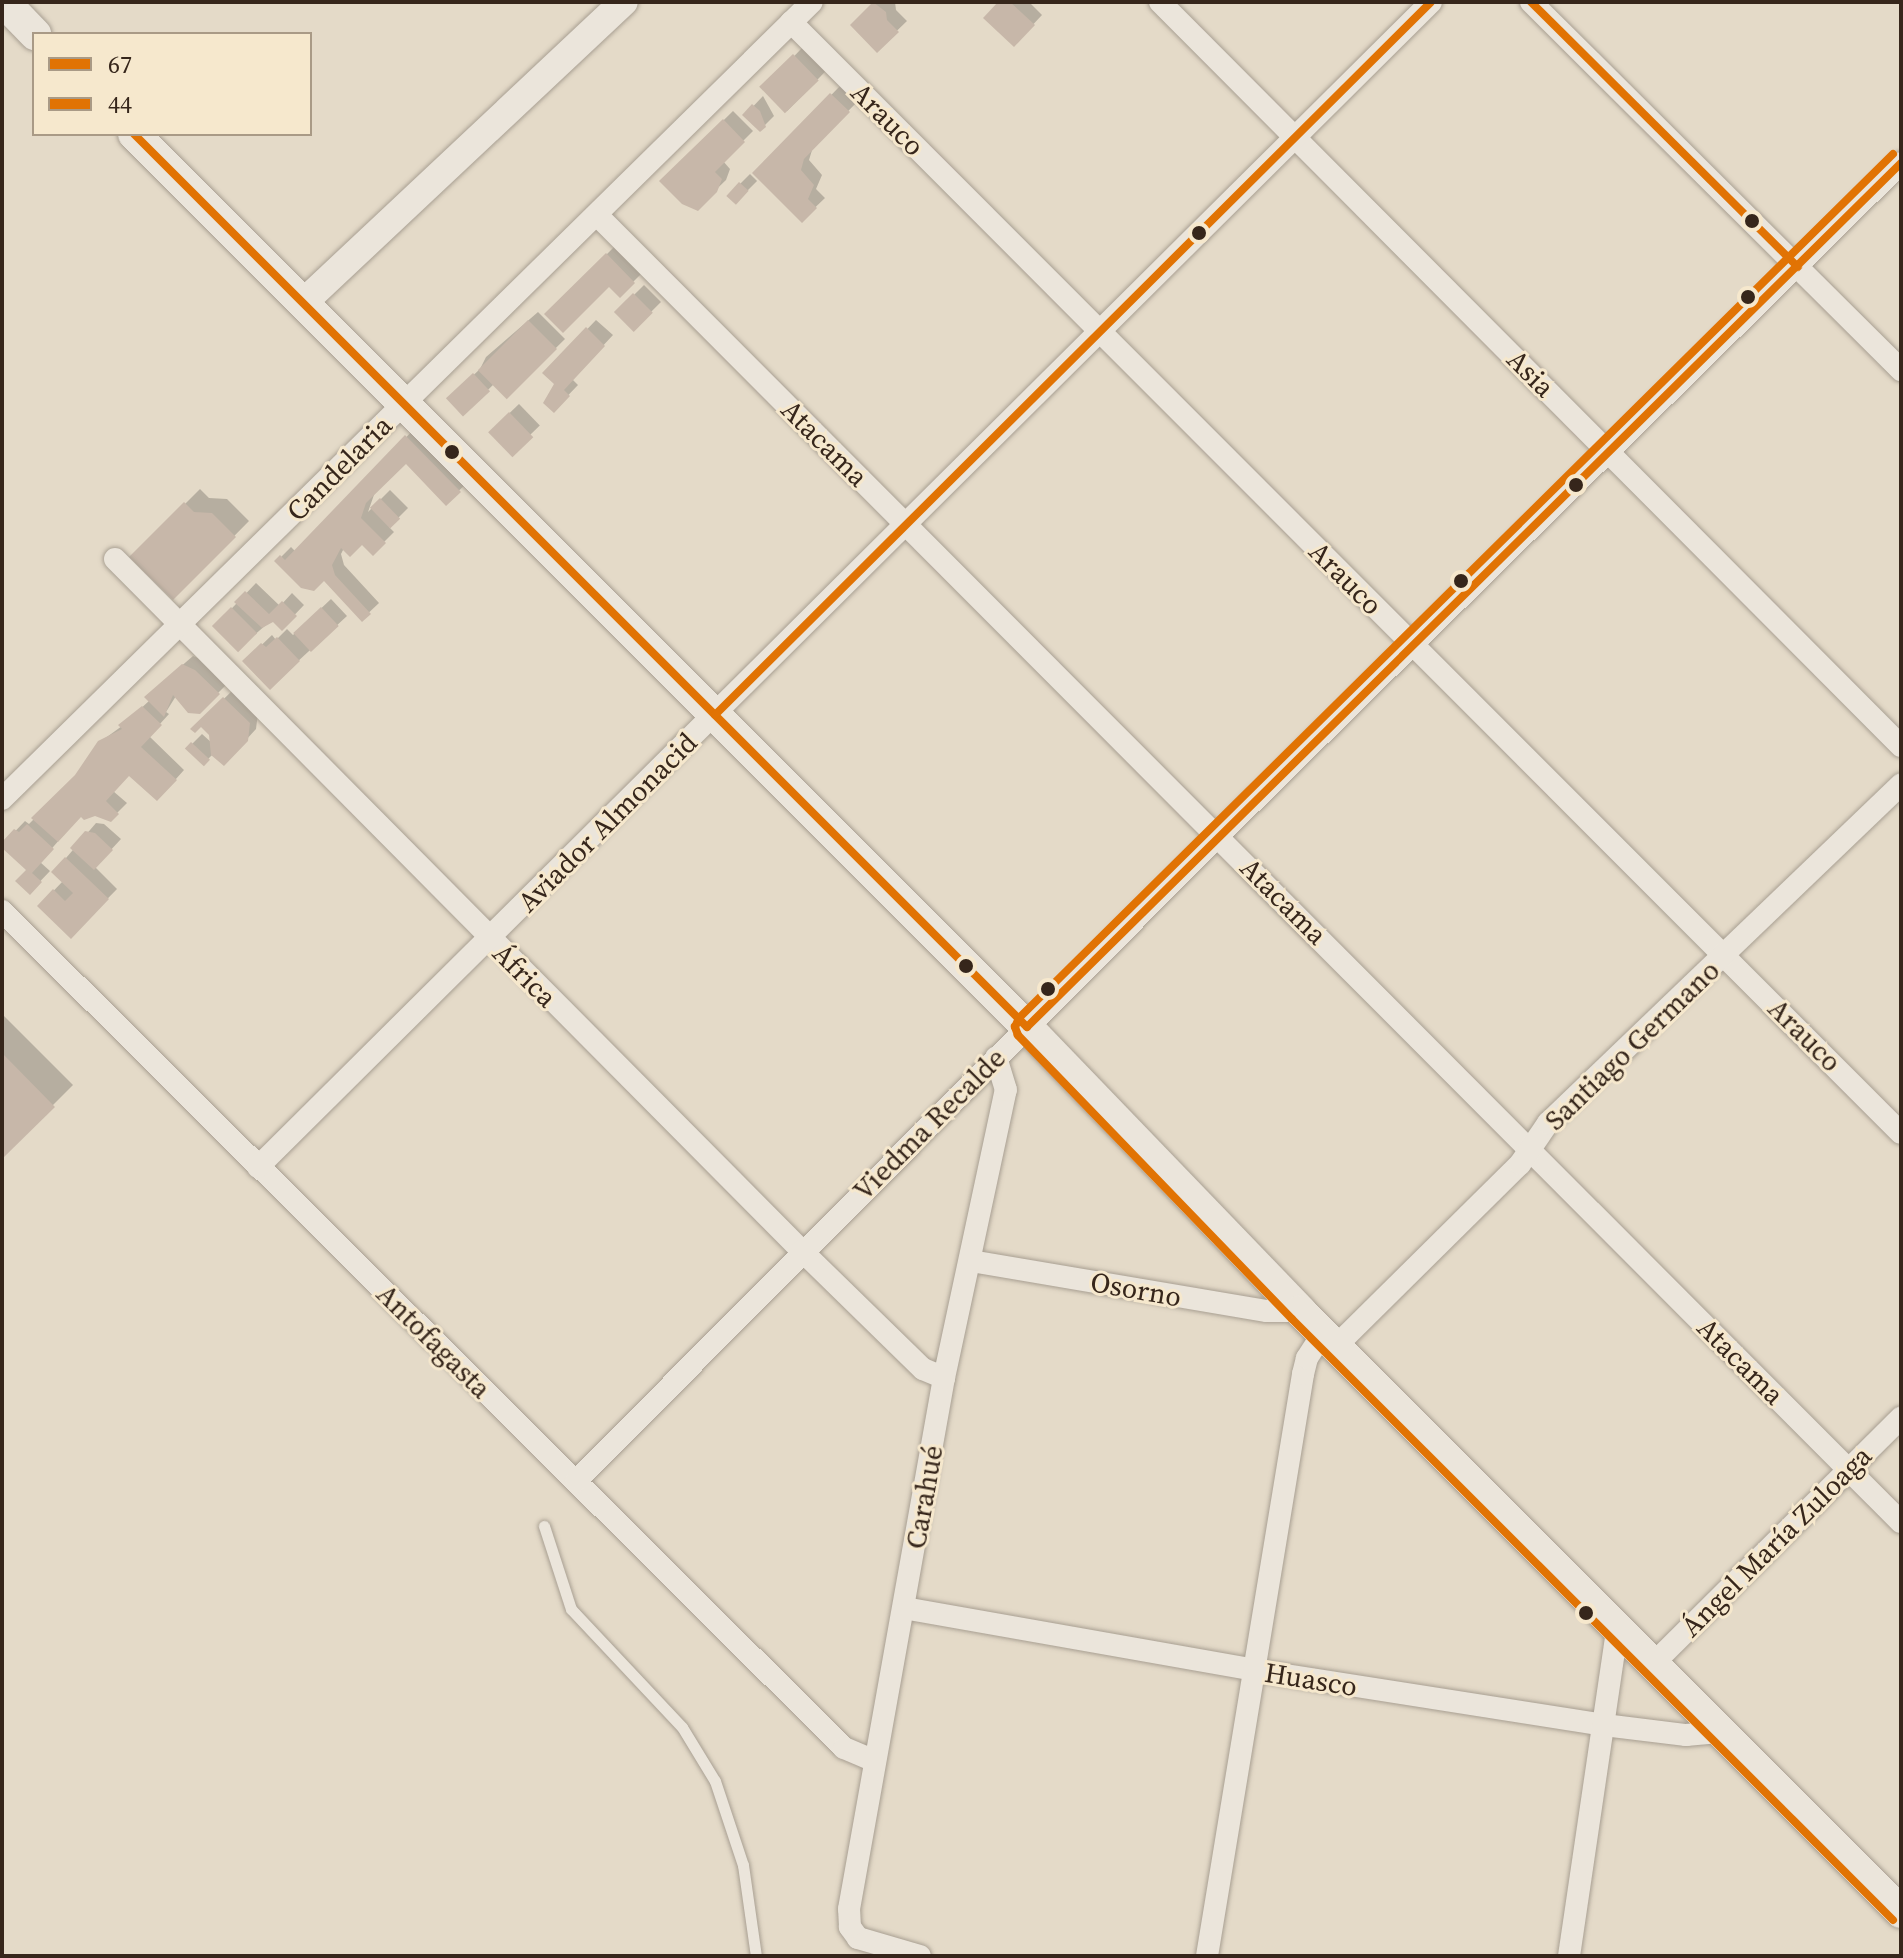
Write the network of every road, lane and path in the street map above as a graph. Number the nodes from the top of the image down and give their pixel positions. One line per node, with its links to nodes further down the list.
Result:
1 (4, 2): 8 (main road)
2 (624, 2): 14 (street)
3 (812, 2): 7 (street, Candelaria)
4 (1160, 2): 10 (street, Asia)
5 (1431, 2): 10 (street, Aviador Almonacid)
6 (1531, 2): 13 (street)
7 (791, 22): 12 (street, Candelaria); 15 (street, Arauco)
8 (33, 32)
9 (136, 136): 14 (main road)
10 (1293, 137): 15 (street, Aviador Almonacid); 18 (street, Asia)
11 (1901, 163): 13 (street, Viedma Recalde)
12 (597, 215): 17 (street, Candelaria); 19 (street, Atacama)
13 (1798, 267): 16 (street); 18 (street, Viedma Recalde)
14 (303, 303): 17 (main road)
15 (1099, 331): 19 (street, Aviador Almonacid); 22 (street, Arauco)
16 (1901, 370)
17 (405, 403): 21 (street, Candelaria); 23 (main road)
18 (1610, 453): 22 (street, Viedma Recalde); 24 (street, Asia)
19 (905, 524): 23 (street, Aviador Almonacid); 27 (street, Atacama)
20 (115, 559): 21 (street, África)
21 (179, 627): 26 (street, Candelaria); 29 (street, África)
22 (1412, 645): 27 (street, Viedma Recalde); 30 (street, Arauco)
23 (715, 715): 29 (street, Aviador Almonacid); 31 (main road)
24 (1901, 746)
25 (1901, 785): 30 (street, Santiago Germano)
26 (2, 799)
27 (1219, 835): 31 (street, Viedma Recalde); 34 (street, Atacama)
28 (2, 911): 35 (street, Antofagasta)
29 (488, 939): 35 (street, Aviador Almonacid); 36 (street, África)
30 (1726, 955): 33 (street, Arauco); 34 (street, Santiago Germano)
31 (1027, 1027): 32 (street, Viedma Recalde); 38 (main road)
32 (996, 1057): 36 (street, Viedma Recalde); 37 (street, Carahué)
33 (1901, 1133)
34 (1530, 1149): 39 (street, Santiago Germano); 42 (street, Atacama)
35 (258, 1167): 43 (street, Antofagasta)
36 (802, 1251): 40 (street, África); 43 (street, Viedma Recalde)
37 (971, 1261): 38 (street, Osorno); 40 (street, Carahué)
38 (1300, 1311): 39 (main road)
39 (1330, 1339): 47 (main road); 49 (street, Santiago Germano)
40 (944, 1378): 46 (street, Carahué)
41 (1901, 1418): 42 (street, Ángel María Zuloaga)
42 (1849, 1469): 44 (street, Atacama); 48 (street, Ángel María Zuloaga)
43 (576, 1481): 52 (street, Antofagasta)
44 (1901, 1522)
45 (544, 1526): 54 (lane)
46 (904, 1608): 49 (street, Huasco); 52 (street, Carahué)
47 (1617, 1630): 48 (main road); 50 (street)
48 (1652, 1665): 51 (main road)
49 (1254, 1670): 50 (street, Huasco); 56 (street, Santiago Germano)
50 (1604, 1725): 51 (street, Huasco); 57 (street)
51 (1719, 1732): 53 (main road)
52 (874, 1761): 55 (street, Carahué)
53 (1901, 1912)
54 (756, 1956)
55 (920, 1956)
56 (1207, 1956)
57 (1569, 1956)

